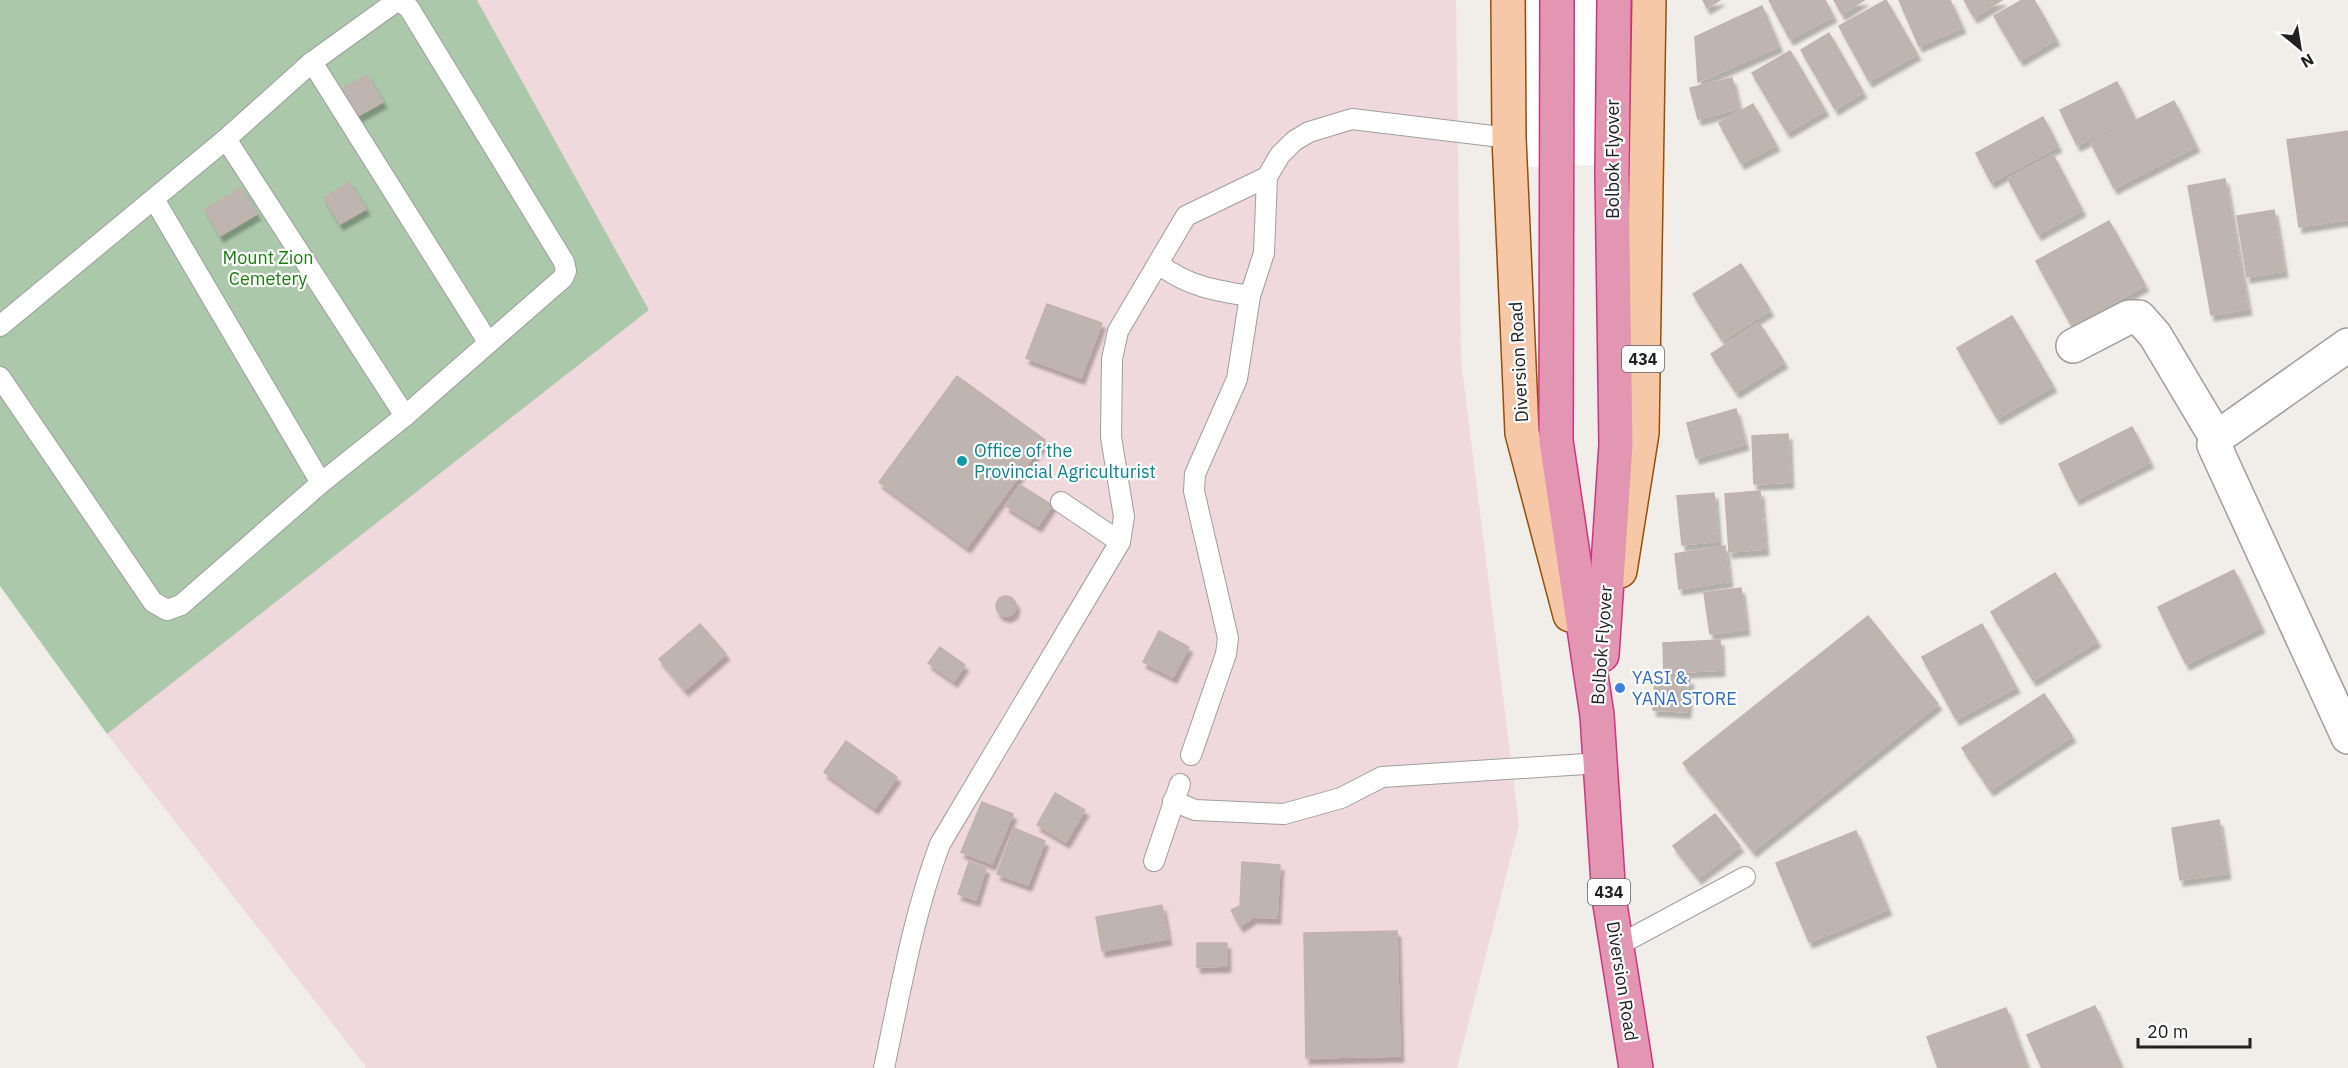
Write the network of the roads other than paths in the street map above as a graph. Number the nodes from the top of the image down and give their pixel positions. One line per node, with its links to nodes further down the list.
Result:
1 (1508, 0): 6 (main road, Diversion Road / 434)
2 (1557, 0): 22 (highway, Bolbok Flyover / 434)
3 (1614, 0): 22 (highway, Bolbok Flyover / 434)
4 (1649, 0): 22 (main road, Diversion Road / 434)
5 (312, 62): 7 (lane); 13 (lane); 13 (lane)
6 (1509, 138): 8 (lane); 22 (main road, Diversion Road / 434)
7 (226, 139): 9 (lane); 17 (lane)
8 (1267, 177): 10 (lane); 11 (lane)
9 (154, 199): 12 (lane); 19 (lane)
10 (1159, 264): 11 (lane); 21 (lane)
11 (1250, 296): 24 (lane)
12 (0, 326)
13 (488, 342): 17 (lane)
14 (2348, 345): 18 (street)
15 (2073, 346): 18 (street)
16 (0, 377): 19 (lane)
17 (405, 416): 19 (lane)
18 (2217, 439): 23 (street)
19 (321, 483)
20 (1061, 502): 21 (lane)
21 (1120, 542): 29 (lane)
22 (1597, 715): 25 (highway, Diversion Road / 434)
23 (2348, 737)
24 (1191, 755)
25 (1601, 764): 26 (lane); 28 (highway, Diversion Road / 434)
26 (1154, 861)
27 (1745, 877): 28 (lane)
28 (1616, 947): 30 (highway, Diversion Road / 434)
29 (884, 1068)
30 (1636, 1068)

